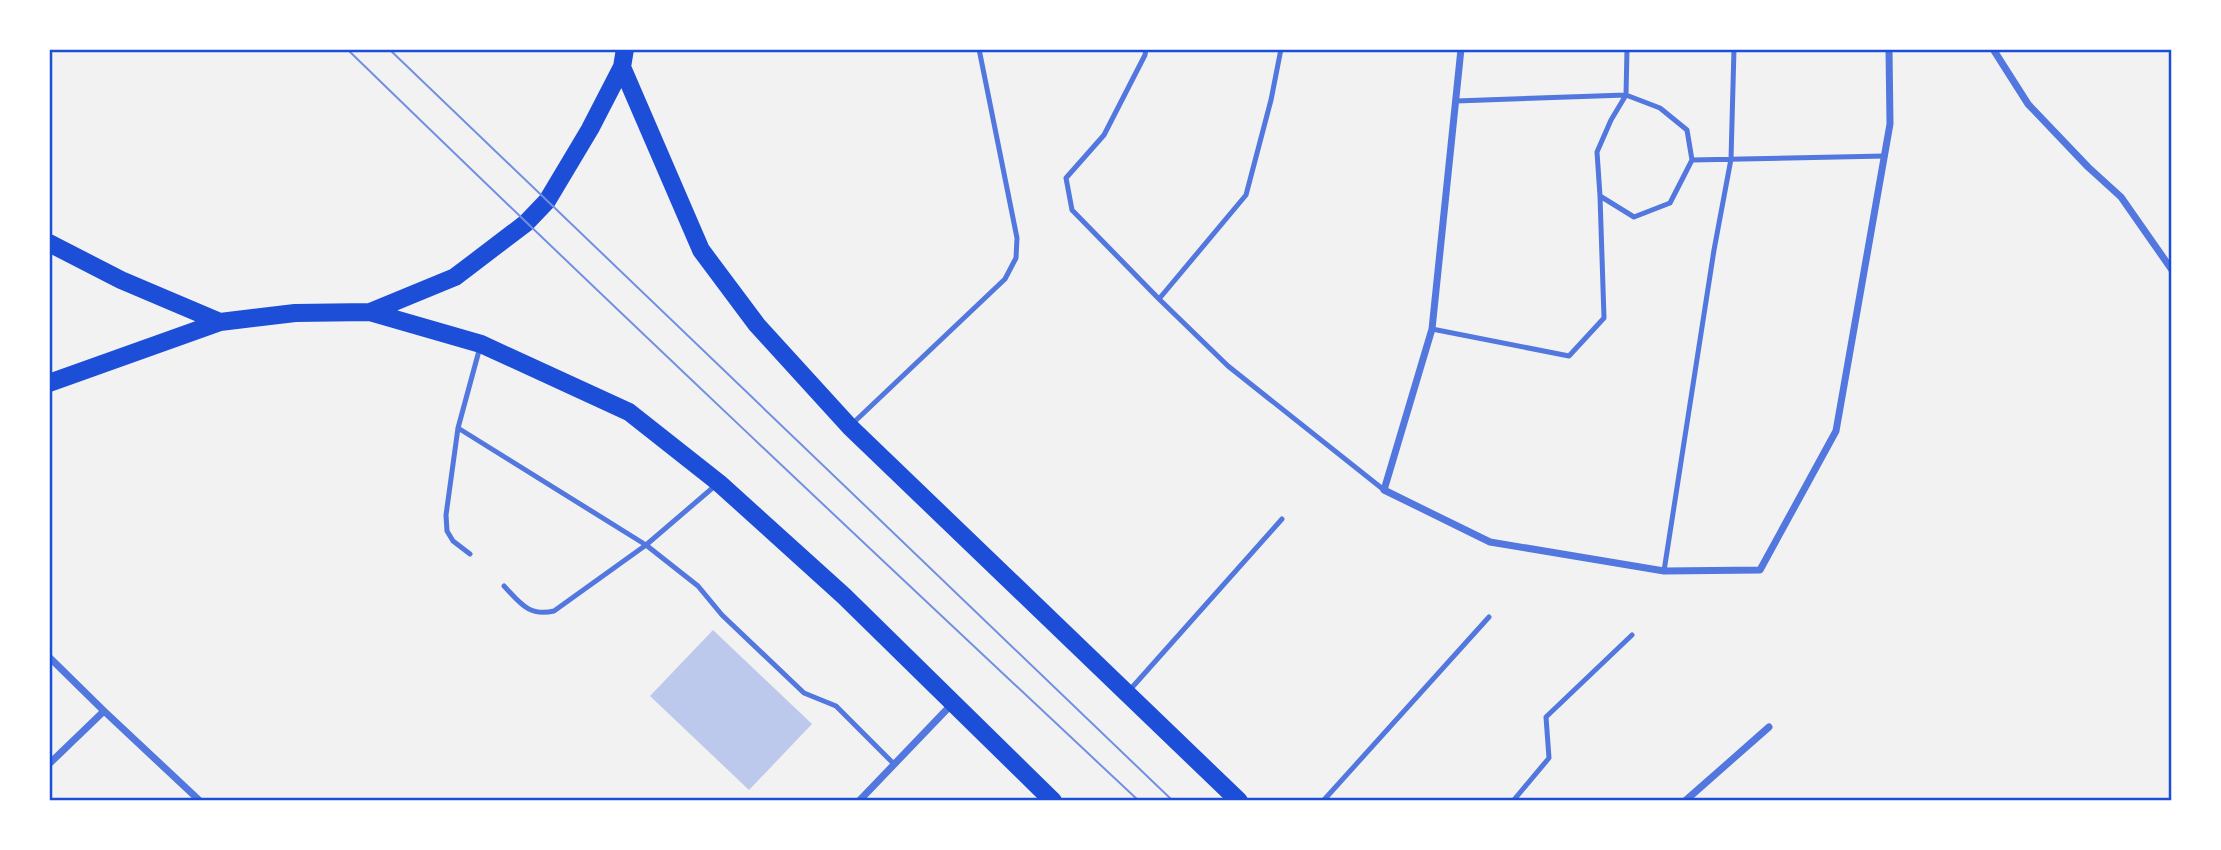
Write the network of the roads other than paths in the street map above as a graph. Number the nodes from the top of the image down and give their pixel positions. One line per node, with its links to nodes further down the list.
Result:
1 (625, 49): 10 (main road)
2 (979, 49): 25 (lane)
3 (1146, 49): 19 (lane)
4 (1281, 49): 19 (lane)
5 (1461, 49): 12 (street)
6 (1627, 49): 11 (lane)
7 (1734, 49): 14 (lane)
8 (1889, 49): 13 (street)
9 (1993, 49): 18 (street)
10 (622, 67): 20 (main road); 25 (main road)
11 (1626, 96): 12 (lane); 15 (lane); 16 (lane)
12 (1456, 101): 22 (street)
13 (1885, 156): 14 (lane); 32 (street)
14 (1731, 159): 15 (lane); 32 (lane)
15 (1692, 160): 16 (lane)
16 (1600, 196): 22 (lane)
17 (49, 243): 21 (main road)
18 (2172, 270)
19 (1159, 299): 28 (lane)
20 (370, 312): 21 (main road); 23 (main road)
21 (220, 322): 24 (main road)
22 (1432, 328): 28 (street)
23 (481, 344): 26 (lane); 27 (main road)
24 (49, 383)
25 (850, 427): 37 (main road)
26 (458, 428): 30 (lane); 31 (lane)
27 (719, 483): 30 (lane); 38 (main road)
28 (1384, 490): 32 (street)
29 (1282, 519): 37 (lane)
30 (646, 545): 33 (lane); 42 (lane)
31 (470, 554)
32 (1664, 571)
33 (504, 586)
34 (1489, 617): 47 (lane)
35 (1632, 635): 48 (lane)
36 (49, 657): 39 (street)
37 (1127, 693): 46 (main road)
38 (953, 703): 42 (street); 45 (main road)
39 (104, 711): 41 (street); 43 (street)
40 (1769, 727): 49 (street)
41 (49, 764)
42 (894, 764): 44 (street)
43 (200, 801)
44 (859, 801)
45 (1054, 801)
46 (1239, 801)
47 (1323, 801)
48 (1513, 801)
49 (1685, 801)

